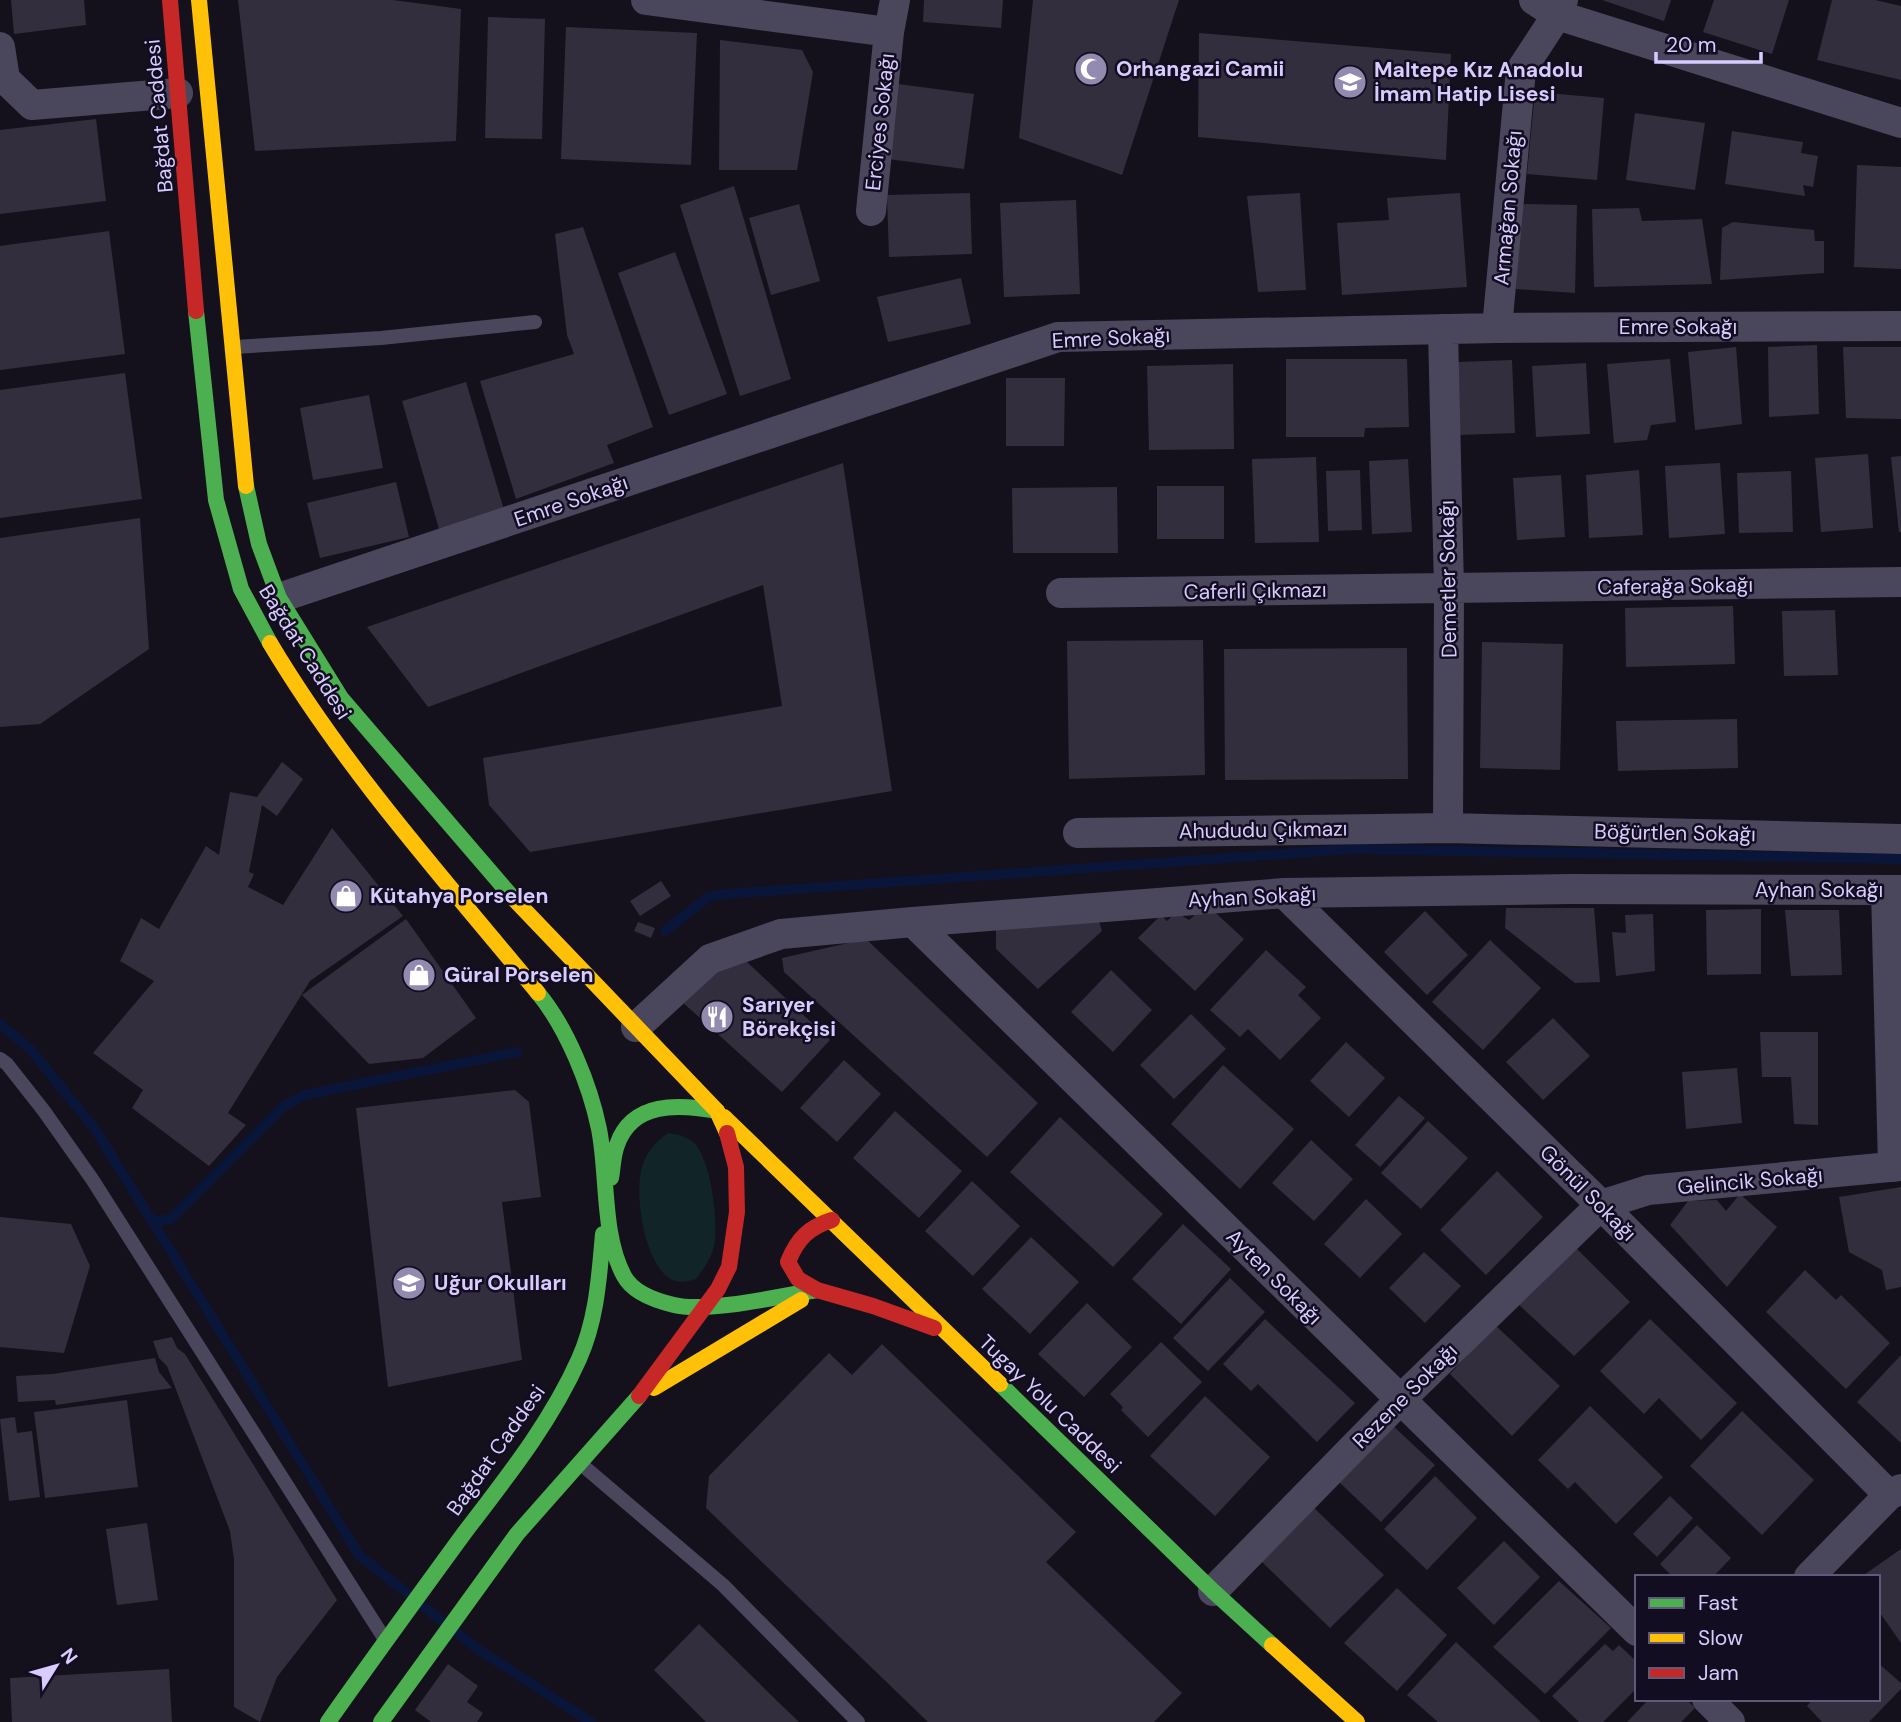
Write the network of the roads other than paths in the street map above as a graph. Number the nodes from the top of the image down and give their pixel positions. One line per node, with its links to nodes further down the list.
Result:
1 (170, 0): 8 (main road, Bağdat Caddesi)
2 (199, 0): 17 (main road, Bağdat Caddesi)
3 (646, 0): 6 (street, Erciyes Sokağı)
4 (895, 0): 6 (street, Erciyes Sokağı)
5 (1551, 5): 11 (street); 15 (street, Armağan Sokağı)
6 (889, 32): 12 (street, Erciyes Sokağı)
7 (0, 47): 9 (street)
8 (178, 93): 9 (street); 32 (main road, Bağdat Caddesi)
9 (32, 105): 10 (street)
10 (0, 110)
11 (1901, 122)
12 (871, 211)
13 (535, 322): 17 (lane)
14 (1901, 326): 15 (street, Emre Sokağı)
15 (1497, 328): 16 (street, Emre Sokağı)
16 (1443, 329): 19 (street, Demetler Sokağı); 21 (street, Emre Sokağı)
17 (232, 347): 21 (main road, Bağdat Caddesi)
18 (1901, 582): 19 (street, Caferağa Sokağı)
19 (1449, 589): 20 (street, Caferli Çıkmazı); 22 (street, Demetler Sokağı)
20 (1061, 593)
21 (279, 598): 28 (main road, Bağdat Caddesi)
22 (1448, 828): 23 (street, Ahududu Çıkmazı); 24 (street, Böğürtlen Sokağı)
23 (1077, 833)
24 (1901, 839)
25 (1893, 890): 26 (street, Ayhan Sokağı); 31 (street)
26 (1284, 893): 27 (street, Ayhan Sokağı); 33 (street, Gönül Sokağı)
27 (913, 922): 28 (street, Ayhan Sokağı); 39 (street, Ayten Sokağı)
28 (636, 1027): 30 (main road, Bağdat Caddesi)
29 (0, 1059): 45 (lane)
30 (717, 1111): 32 (main road, Bağdat Caddesi); 34 (main road, Tugay Yolu Caddesi); 36 (main road, Bağdat Caddesi)
31 (1897, 1167): 33 (street, Gelincik Sokağı)
32 (607, 1203): 36 (main road, Bağdat Caddesi); 45 (main road, Bağdat Caddesi)
33 (1601, 1205): 39 (street, Rezene Sokağı); 41 (street, Gönül Sokağı)
34 (832, 1220): 35 (main road); 37 (main road, Tugay Yolu Caddesi)
35 (817, 1290): 36 (main road); 37 (main road); 38 (main road)
36 (707, 1307): 38 (main road, Bağdat Caddesi)
37 (945, 1333): 43 (main road, Tugay Yolu Caddesi)
38 (638, 1398): 40 (main road, Bağdat Caddesi)
39 (1399, 1400): 43 (street, Rezene Sokağı); 44 (street, Ayten Sokağı)
40 (580, 1463): 48 (main road, Bağdat Caddesi); 49 (lane)
41 (1895, 1492): 42 (street)
42 (1811, 1575)
43 (1213, 1591): 50 (main road, Tugay Yolu Caddesi)
44 (1635, 1628)
45 (385, 1640): 47 (main road, Bağdat Caddesi)
46 (1709, 1701): 51 (street)
47 (328, 1722)
48 (381, 1722)
49 (858, 1722)
50 (1357, 1722)
51 (1730, 1722)

